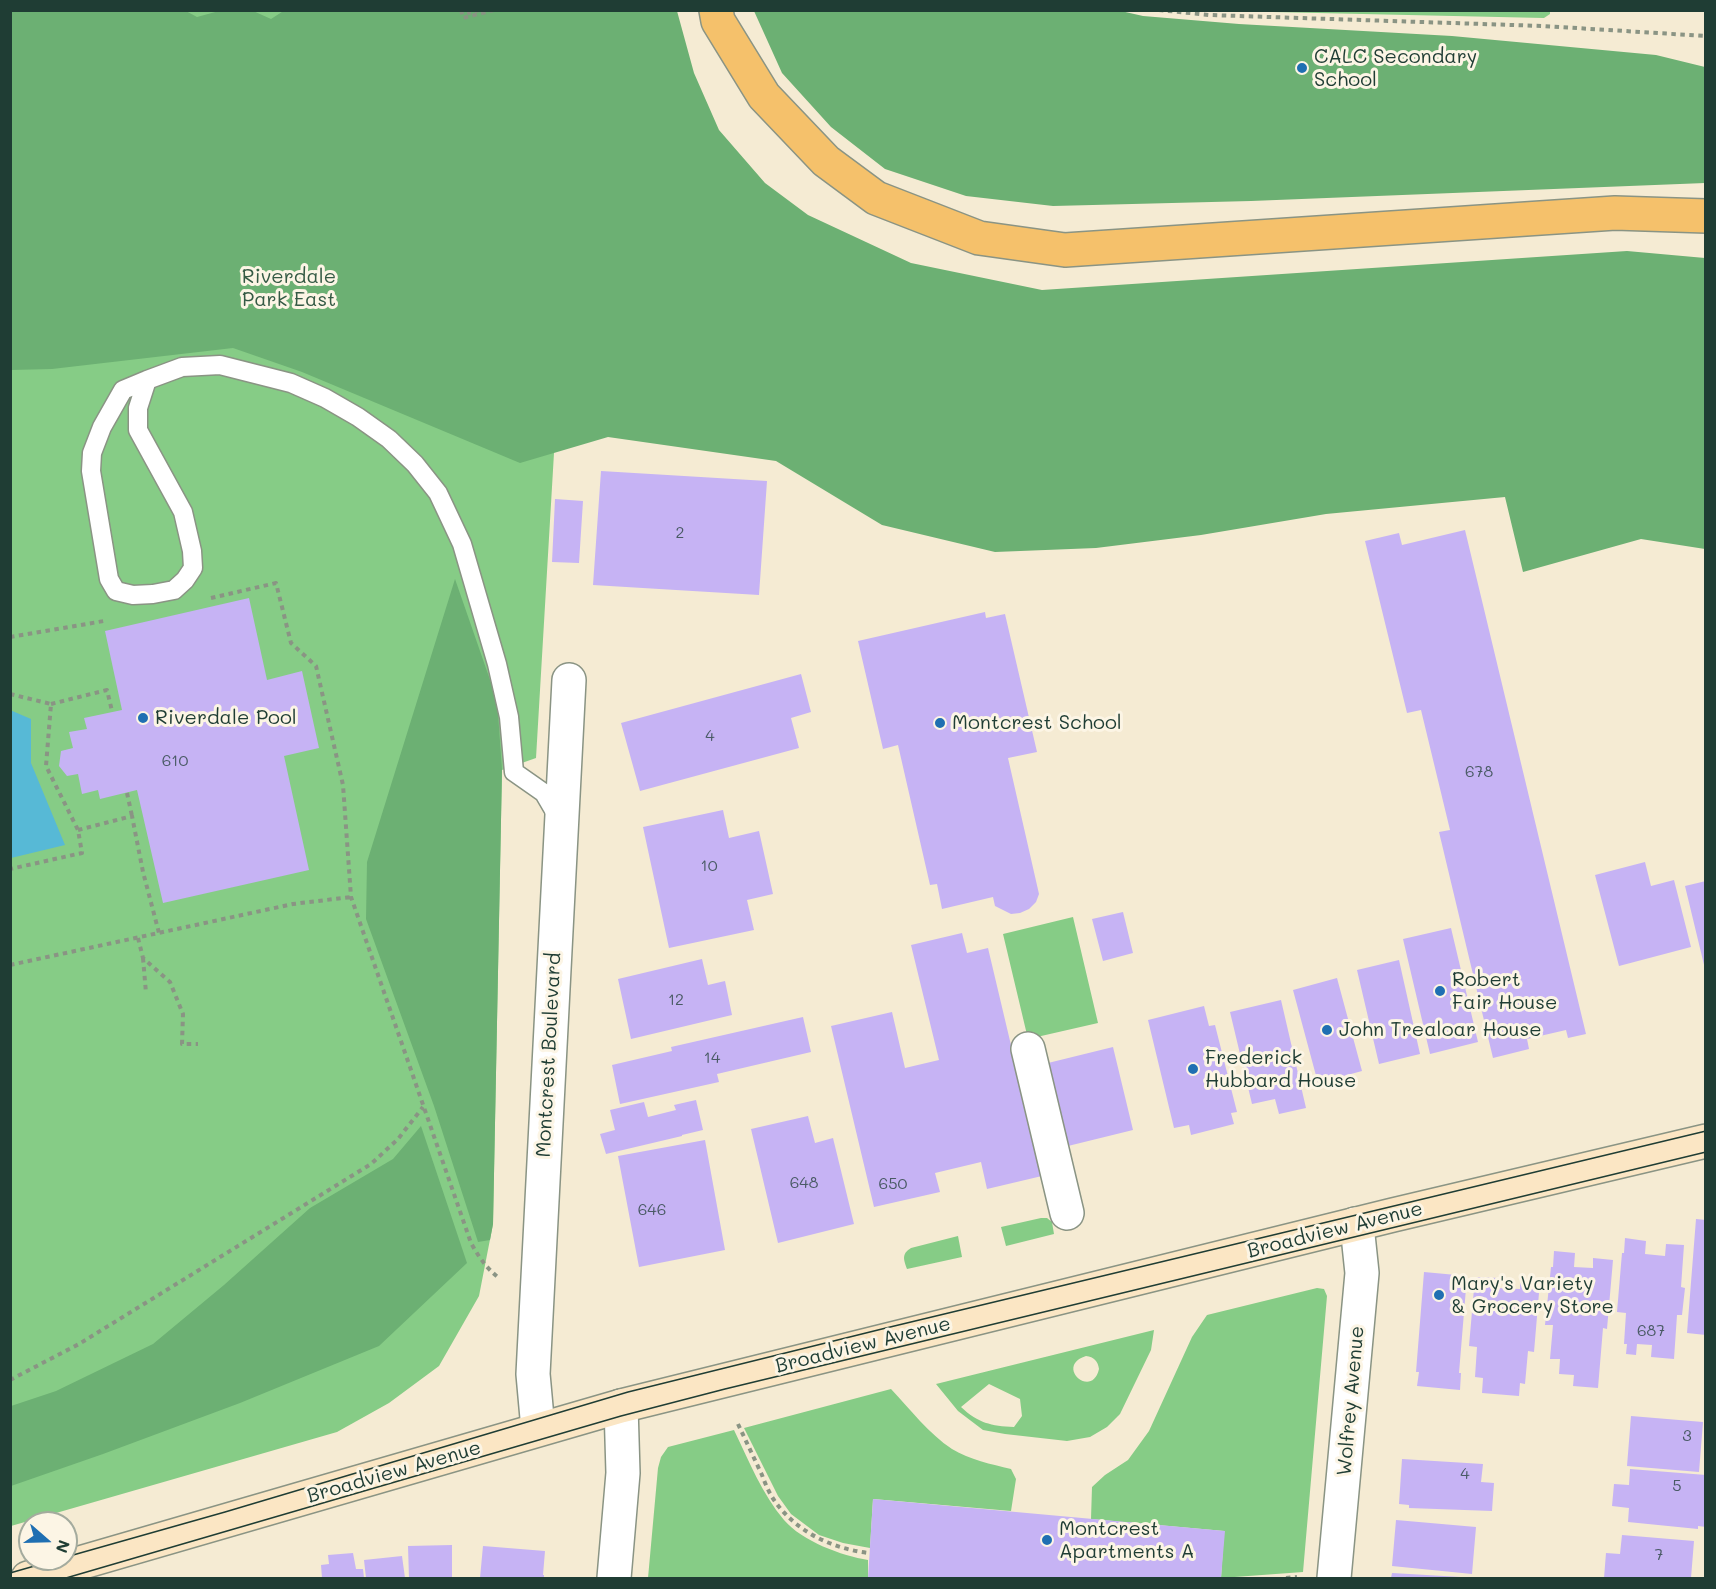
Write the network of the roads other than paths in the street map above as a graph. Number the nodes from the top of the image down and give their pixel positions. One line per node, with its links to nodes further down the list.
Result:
1 (716, 10): 2 (highway)
2 (1706, 216)
3 (147, 380): 3 (lane); 5 (lane)
4 (569, 680): 5 (street, Montcrest Boulevard)
5 (561, 821): 11 (street, Montcrest Boulevard)
6 (1028, 1049): 8 (street)
7 (1706, 1141): 9 (main road, Broadview Avenue)
8 (1067, 1213)
9 (1355, 1224): 10 (main road, Broadview Avenue); 14 (street, Wolfrey Avenue)
10 (621, 1406): 11 (main road, Broadview Avenue); 13 (street)
11 (538, 1429): 12 (main road, Broadview Avenue)
12 (28, 1578)
13 (614, 1578)
14 (1334, 1578)

